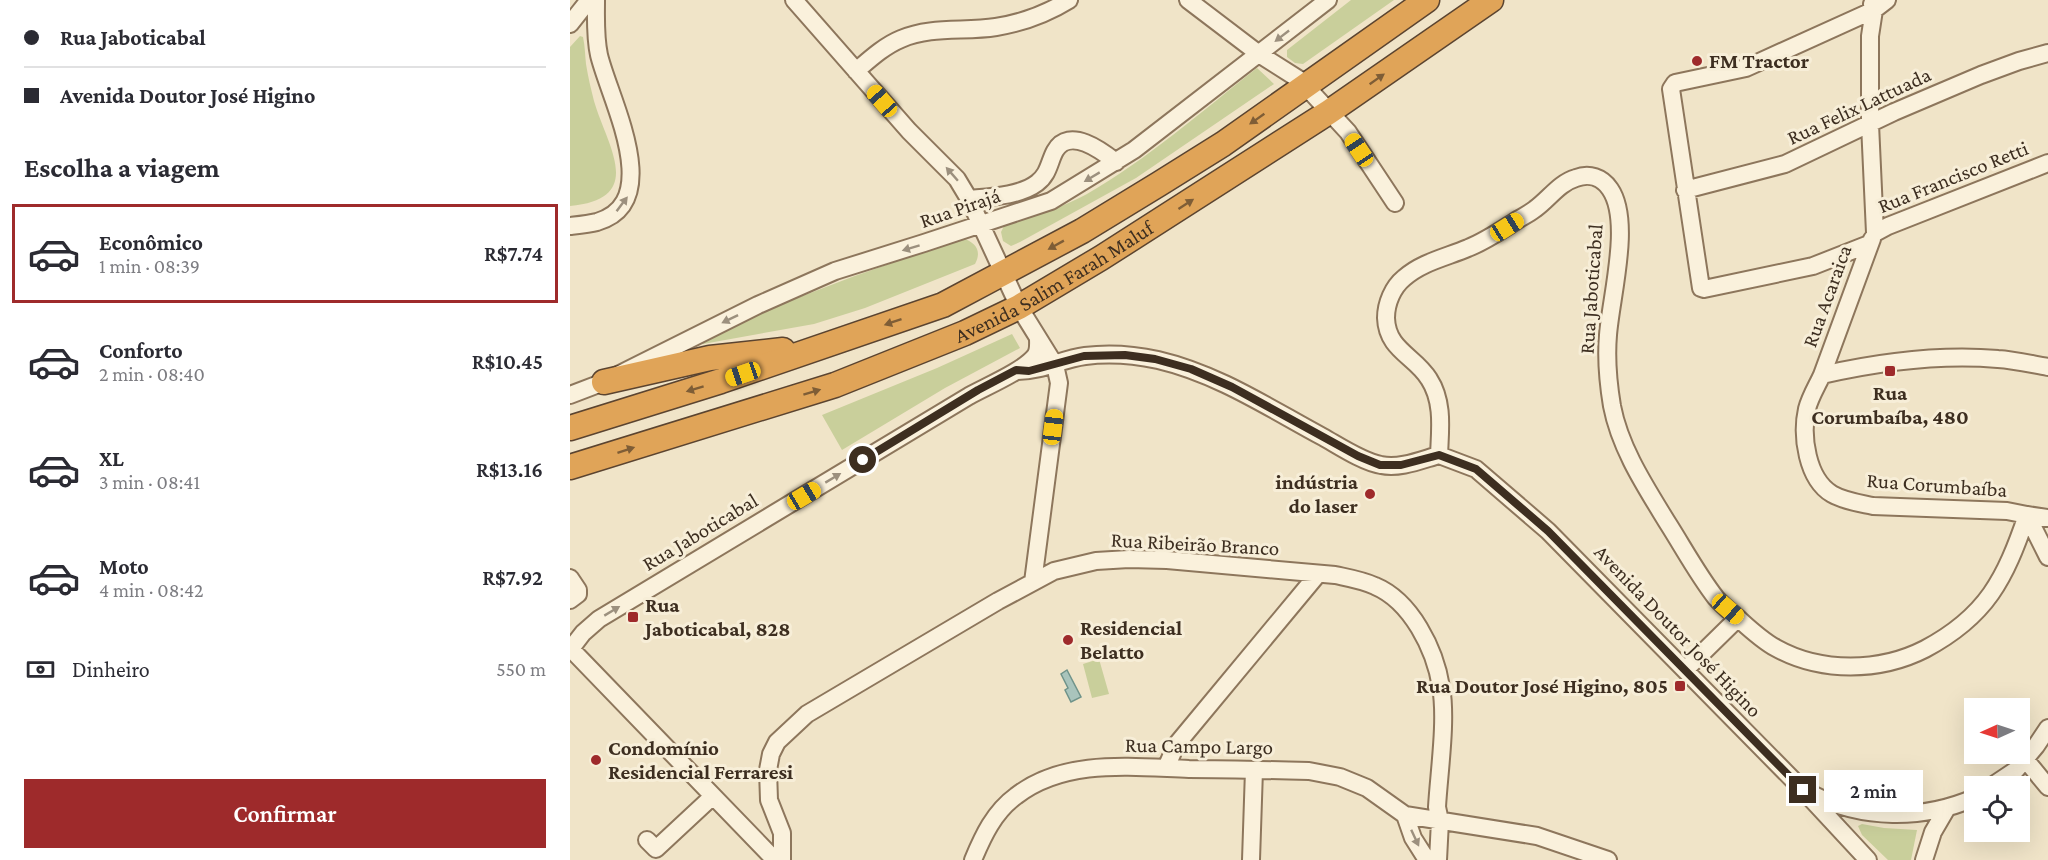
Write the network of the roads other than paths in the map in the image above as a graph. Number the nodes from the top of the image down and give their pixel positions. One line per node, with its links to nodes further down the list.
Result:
1 (589, 0): 10 (street)
2 (596, 0): 23 (street, one-way to 2)
3 (794, 0): 13 (street)
4 (1069, 0): 13 (street)
5 (1188, 0): 12 (street)
6 (1328, 0): 12 (street, Rua Pirajá, one-way to 12)
7 (1427, 0): 14 (highway, Avenida Salim Farah Maluf)
8 (1491, 0): 15 (highway, Avenida Salim Farah Maluf, one-way to 8)
9 (1877, 3): 16 (street); 19 (street)
10 (570, 24)
11 (2048, 53): 16 (street, Rua Felix Lattuada)
12 (1259, 54): 14 (street); 17 (street, Rua Pirajá)
13 (856, 71): 20 (street, one-way to 13)
14 (1305, 86): 15 (street); 25 (highway, Avenida Salim Farah Maluf, one-way to 25)
15 (1329, 112): 21 (street); 26 (highway, Avenida Salim Farah Maluf, one-way to 15)
16 (1870, 124): 19 (street, Rua Felix Lattuada); 24 (street)
17 (1116, 162): 20 (street); 22 (street, Rua Pirajá, one-way to 22)
18 (2048, 163): 24 (street, Rua Francisco Retti)
19 (1685, 190): 24 (street, Rua Francisco Retti)
20 (969, 199): 22 (street)
21 (1395, 203)
22 (981, 224): 25 (street); 33 (street, Rua Pirajá, one-way to 33)
23 (570, 226)
24 (1872, 239): 32 (street, Rua Acaraica)
25 (1004, 274): 26 (street); 28 (highway, Avenida Salim Farah Maluf, one-way to 28)
26 (1019, 307): 27 (street); 37 (highway, Avenida Salim Farah Maluf, one-way to 26)
27 (1038, 338): 29 (street); 31 (street, Rua Jaboticabal)
28 (830, 344): 33 (highway); 35 (highway, Avenida Salim Farah Maluf, one-way to 35)
29 (1055, 365): 31 (street, Rua Jaboticabal); 36 (street, Rua Jaboticabal); 43 (street)
30 (2048, 367): 32 (street)
31 (1016, 370): 46 (street, Rua Jaboticabal, one-way to 31)
32 (1822, 375): 38 (street, Rua Corumbaíba)
33 (603, 382): 34 (street, Rua Pirajá)
34 (570, 395)
35 (570, 428)
36 (1439, 455): 45 (street, Rua Jaboticabal); 48 (street, Avenida Doutor José Higino)
37 (570, 468)
38 (2027, 514): 39 (street); 40 (street, Rua Corumbaíba); 45 (street, Rua Jaboticabal)
39 (2048, 518)
40 (2048, 557)
41 (1318, 574): 43 (street, Rua Ribeirão Branco); 53 (street); 64 (street, Rua Ribeirão Branco)
42 (570, 578): 44 (street)
43 (1033, 582): 69 (street, Rua Ribeirão Branco)
44 (570, 600)
45 (1738, 618): 48 (street)
46 (577, 628): 47 (street, Rua Jaboticabal)
47 (571, 650): 58 (street)
48 (1685, 670): 57 (street, Avenida Doutor José Higino)
49 (2048, 728): 50 (street)
50 (2030, 752)
51 (2021, 764): 55 (street)
52 (2029, 764): 56 (street)
53 (1166, 768): 54 (street, Rua Campo Largo); 70 (street, Rua Campo Largo)
54 (1254, 770): 63 (street, Rua Campo Largo); 71 (street)
55 (2007, 776)
56 (2048, 787)
57 (1803, 790): 60 (street); 65 (street, Avenida Doutor José Higino)
58 (713, 796): 66 (street); 68 (street)
59 (1964, 802): 61 (street)
60 (1846, 807): 62 (street); 65 (street)
61 (1947, 808): 62 (street); 67 (street)
62 (1916, 812): 67 (street)
63 (1406, 815): 64 (street); 72 (street, one-way to 72)
64 (1440, 821): 73 (street, Rua Ribeirão Branco); 74 (street)
65 (1840, 831): 75 (street, Avenida Doutor José Higino)
66 (647, 840)
67 (1929, 843): 76 (street)
68 (775, 860)
69 (782, 860)
70 (973, 860)
71 (1251, 860)
72 (1427, 860)
73 (1438, 860)
74 (1608, 860)
75 (1868, 860)
76 (1924, 860)

